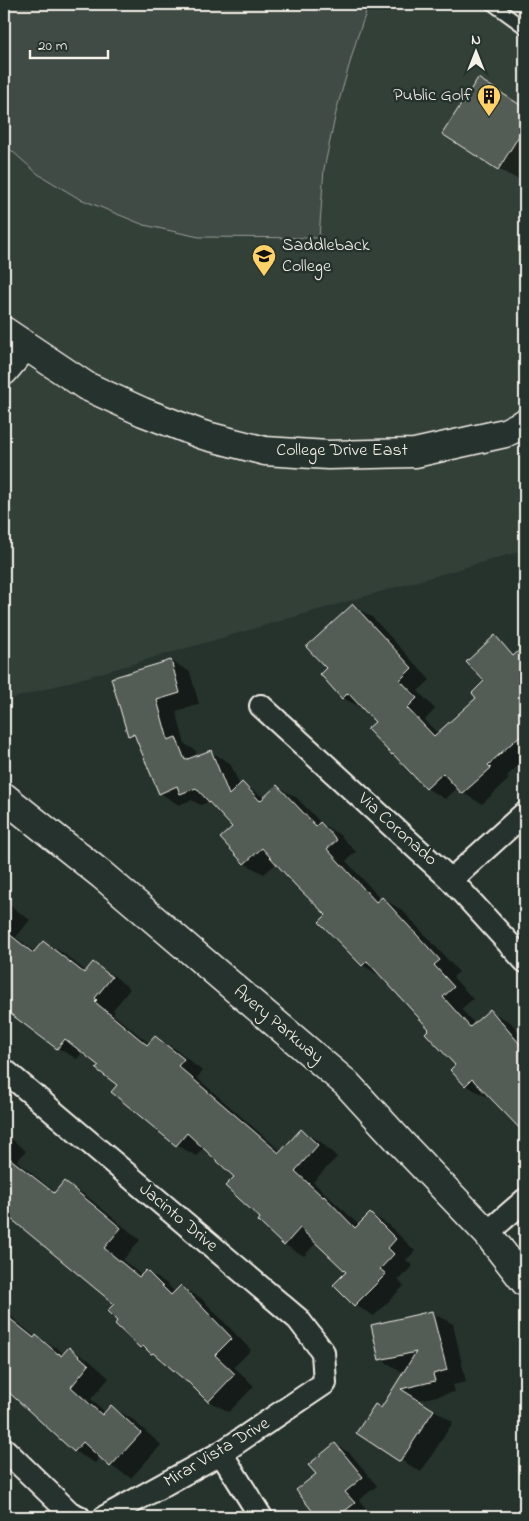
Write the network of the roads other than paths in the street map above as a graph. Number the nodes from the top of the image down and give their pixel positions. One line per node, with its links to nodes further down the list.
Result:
1 (492, 4): 2 (lane)
2 (525, 28)
3 (14, 339): 4 (street); 5 (street, College Drive East)
4 (4, 371)
5 (525, 423)
6 (261, 706): 9 (street, Via Coronado)
7 (4, 797): 13 (street, Avery Parkway)
8 (525, 813): 9 (street)
9 (451, 880): 10 (street, Via Coronado)
10 (525, 961)
11 (4, 1070): 15 (street, Jacinto Drive)
12 (525, 1200): 13 (street)
13 (487, 1233): 14 (street, Avery Parkway)
14 (525, 1282)
15 (325, 1383): 17 (street, Mirar Vista Drive)
16 (4, 1449): 18 (street)
17 (221, 1453): 19 (street, Mirar Vista Drive); 20 (street)
18 (79, 1517)
19 (105, 1517)
20 (261, 1517)

